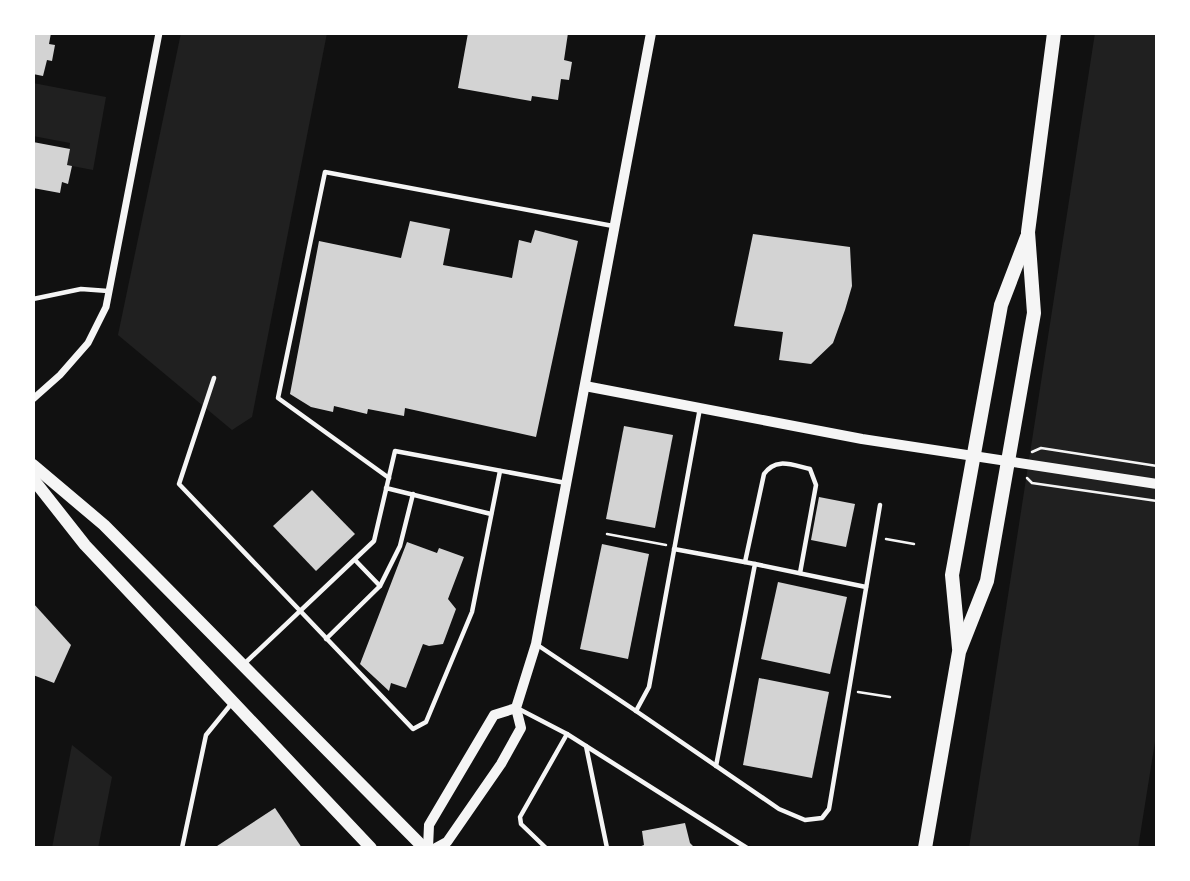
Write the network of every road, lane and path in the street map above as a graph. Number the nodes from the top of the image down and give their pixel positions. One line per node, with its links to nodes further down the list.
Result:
1 (159, 33): 6 (street)
2 (651, 33): 4 (street)
3 (1054, 33): 5 (main road)
4 (615, 227): 9 (street); 18 (lane)
5 (1028, 232): 13 (main road); 14 (main road)
6 (108, 291): 7 (lane); 10 (street)
7 (33, 299)
8 (214, 378): 38 (lane)
9 (585, 386): 11 (street); 20 (street)
10 (33, 399)
11 (700, 407): 13 (street); 31 (lane)
12 (1041, 448): 16 (path)
13 (973, 456): 14 (street); 41 (main road)
14 (1007, 461): 22 (street); 41 (main road)
15 (33, 465): 42 (main road)
16 (1157, 466)
17 (500, 471): 18 (lane); 20 (lane); 27 (lane)
18 (388, 478): 23 (lane)
19 (33, 479): 45 (main road)
20 (566, 483): 40 (street)
21 (1032, 483): 25 (path)
22 (1157, 484)
23 (386, 488): 24 (lane); 32 (lane)
24 (413, 494): 27 (lane); 36 (lane)
25 (1157, 501)
26 (880, 505): 29 (lane)
27 (491, 514): 39 (lane)
28 (607, 534): 31 (path)
29 (874, 537): 30 (path); 37 (lane)
30 (914, 544)
31 (674, 548): 33 (lane); 47 (lane)
32 (355, 559): 36 (lane); 38 (lane)
33 (745, 562): 34 (lane); 35 (lane)
34 (755, 564): 35 (lane); 50 (lane)
35 (800, 573): 37 (lane)
36 (380, 586): 39 (lane)
37 (866, 587): 43 (lane)
38 (300, 611): 39 (lane); 42 (lane)
39 (326, 639)
40 (536, 644): 46 (street); 47 (lane)
41 (959, 652): 51 (main road)
42 (243, 666): 54 (main road)
43 (849, 691): 44 (path); 50 (lane)
44 (890, 697)
45 (233, 702): 52 (lane); 53 (main road)
46 (516, 708): 48 (lane); 54 (street); 55 (street)
47 (636, 711): 50 (lane)
48 (567, 734): 49 (lane); 56 (lane)
49 (586, 746): 57 (lane); 58 (lane)
50 (716, 766)
51 (927, 844)
52 (182, 848)
53 (371, 848)
54 (426, 848)
55 (436, 848)
56 (546, 848)
57 (607, 848)
58 (747, 848)

